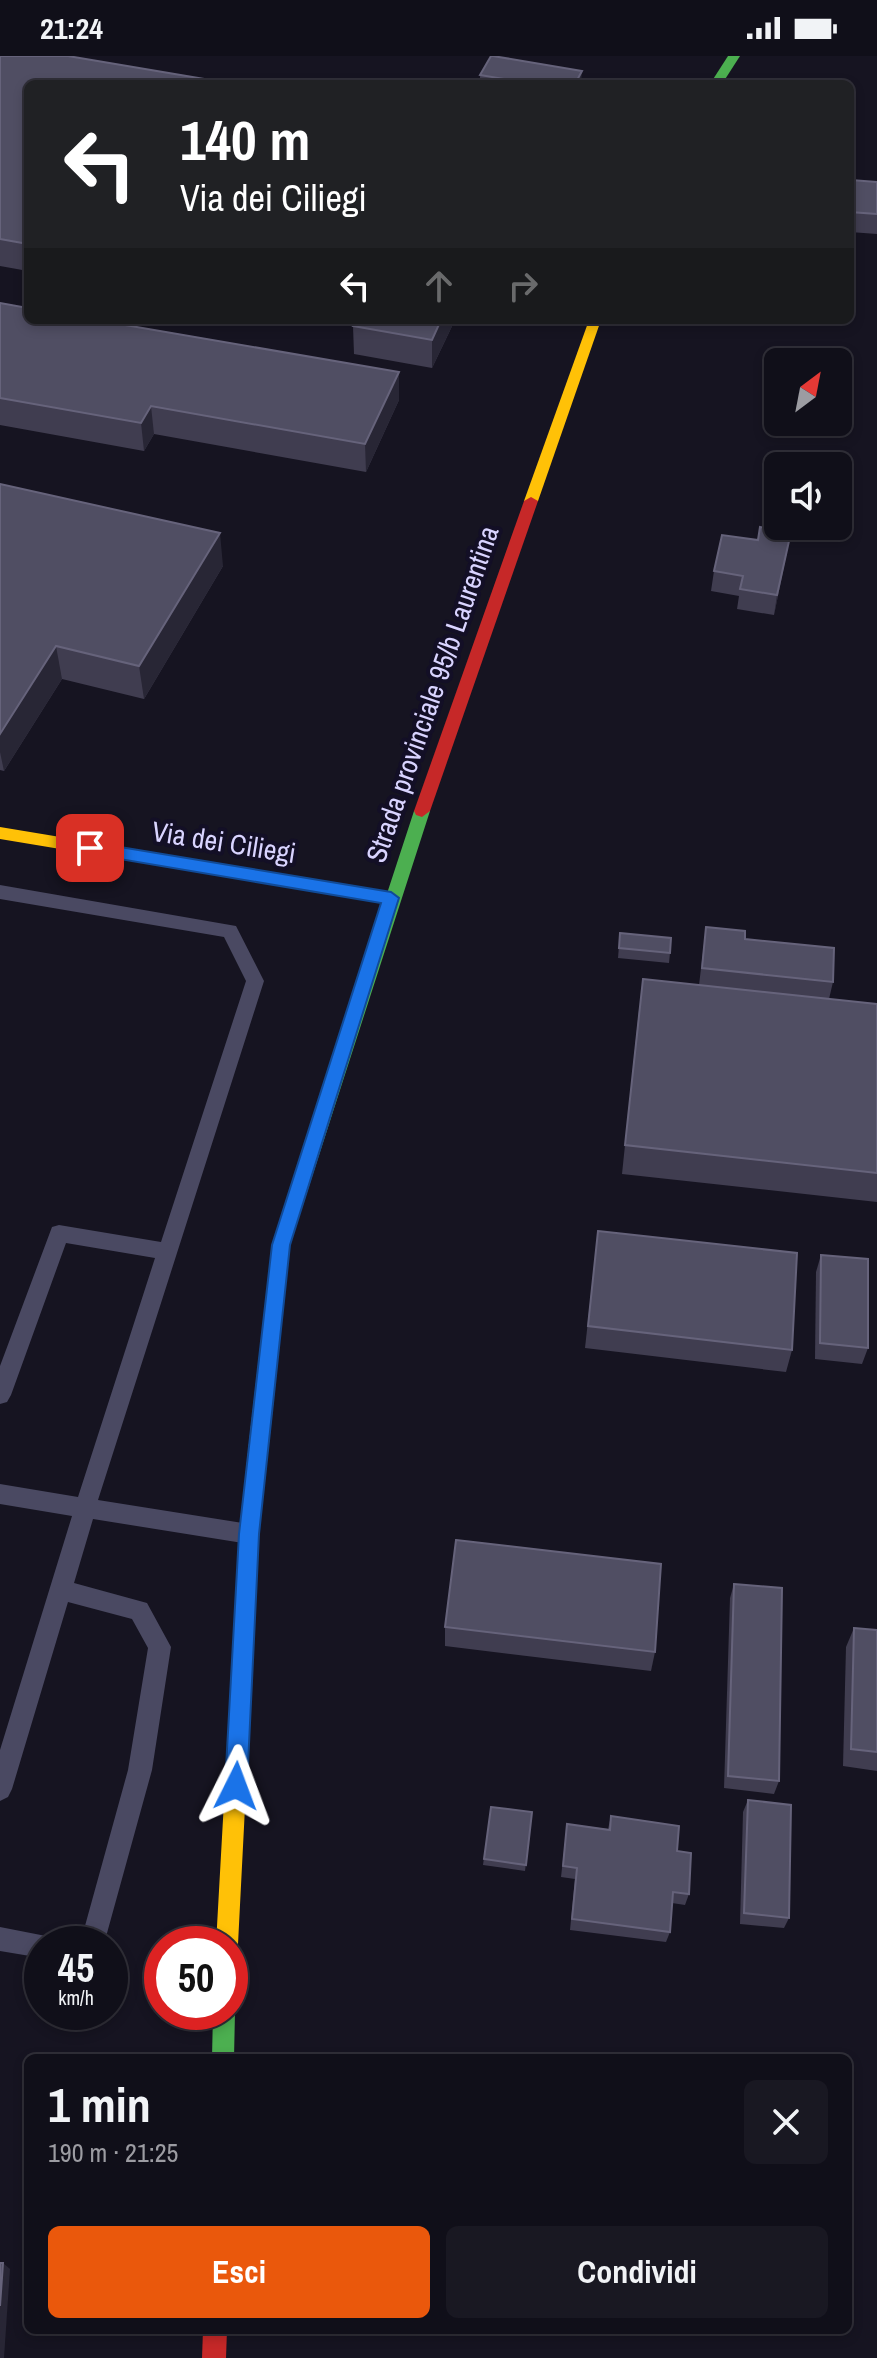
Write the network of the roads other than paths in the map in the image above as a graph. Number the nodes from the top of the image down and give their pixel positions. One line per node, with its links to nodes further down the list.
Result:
1 (734, 56): 2 (main road)
2 (719, 80)
3 (594, 324): 6 (main road, Strada provinciale 95/b Laurentina)
4 (0, 833): 6 (main road, Via dei Ciliegi)
5 (0, 892): 7 (lane)
6 (391, 898): 11 (main road, Strada provinciale 95/b Laurentina)
7 (168, 1252): 8 (lane); 10 (lane)
8 (0, 1395)
9 (0, 1494): 10 (lane)
10 (85, 1508): 11 (lane); 12 (lane)
11 (249, 1534): 15 (main road, Strada provinciale 95/b Laurentina)
12 (60, 1590): 13 (lane); 14 (lane)
13 (0, 1789)
14 (97, 1926)
15 (228, 1926)
16 (0, 1939): 17 (lane)
17 (24, 1943)
18 (224, 2030): 19 (main road)
19 (223, 2054)
20 (215, 2334): 21 (main road)
21 (214, 2358)

